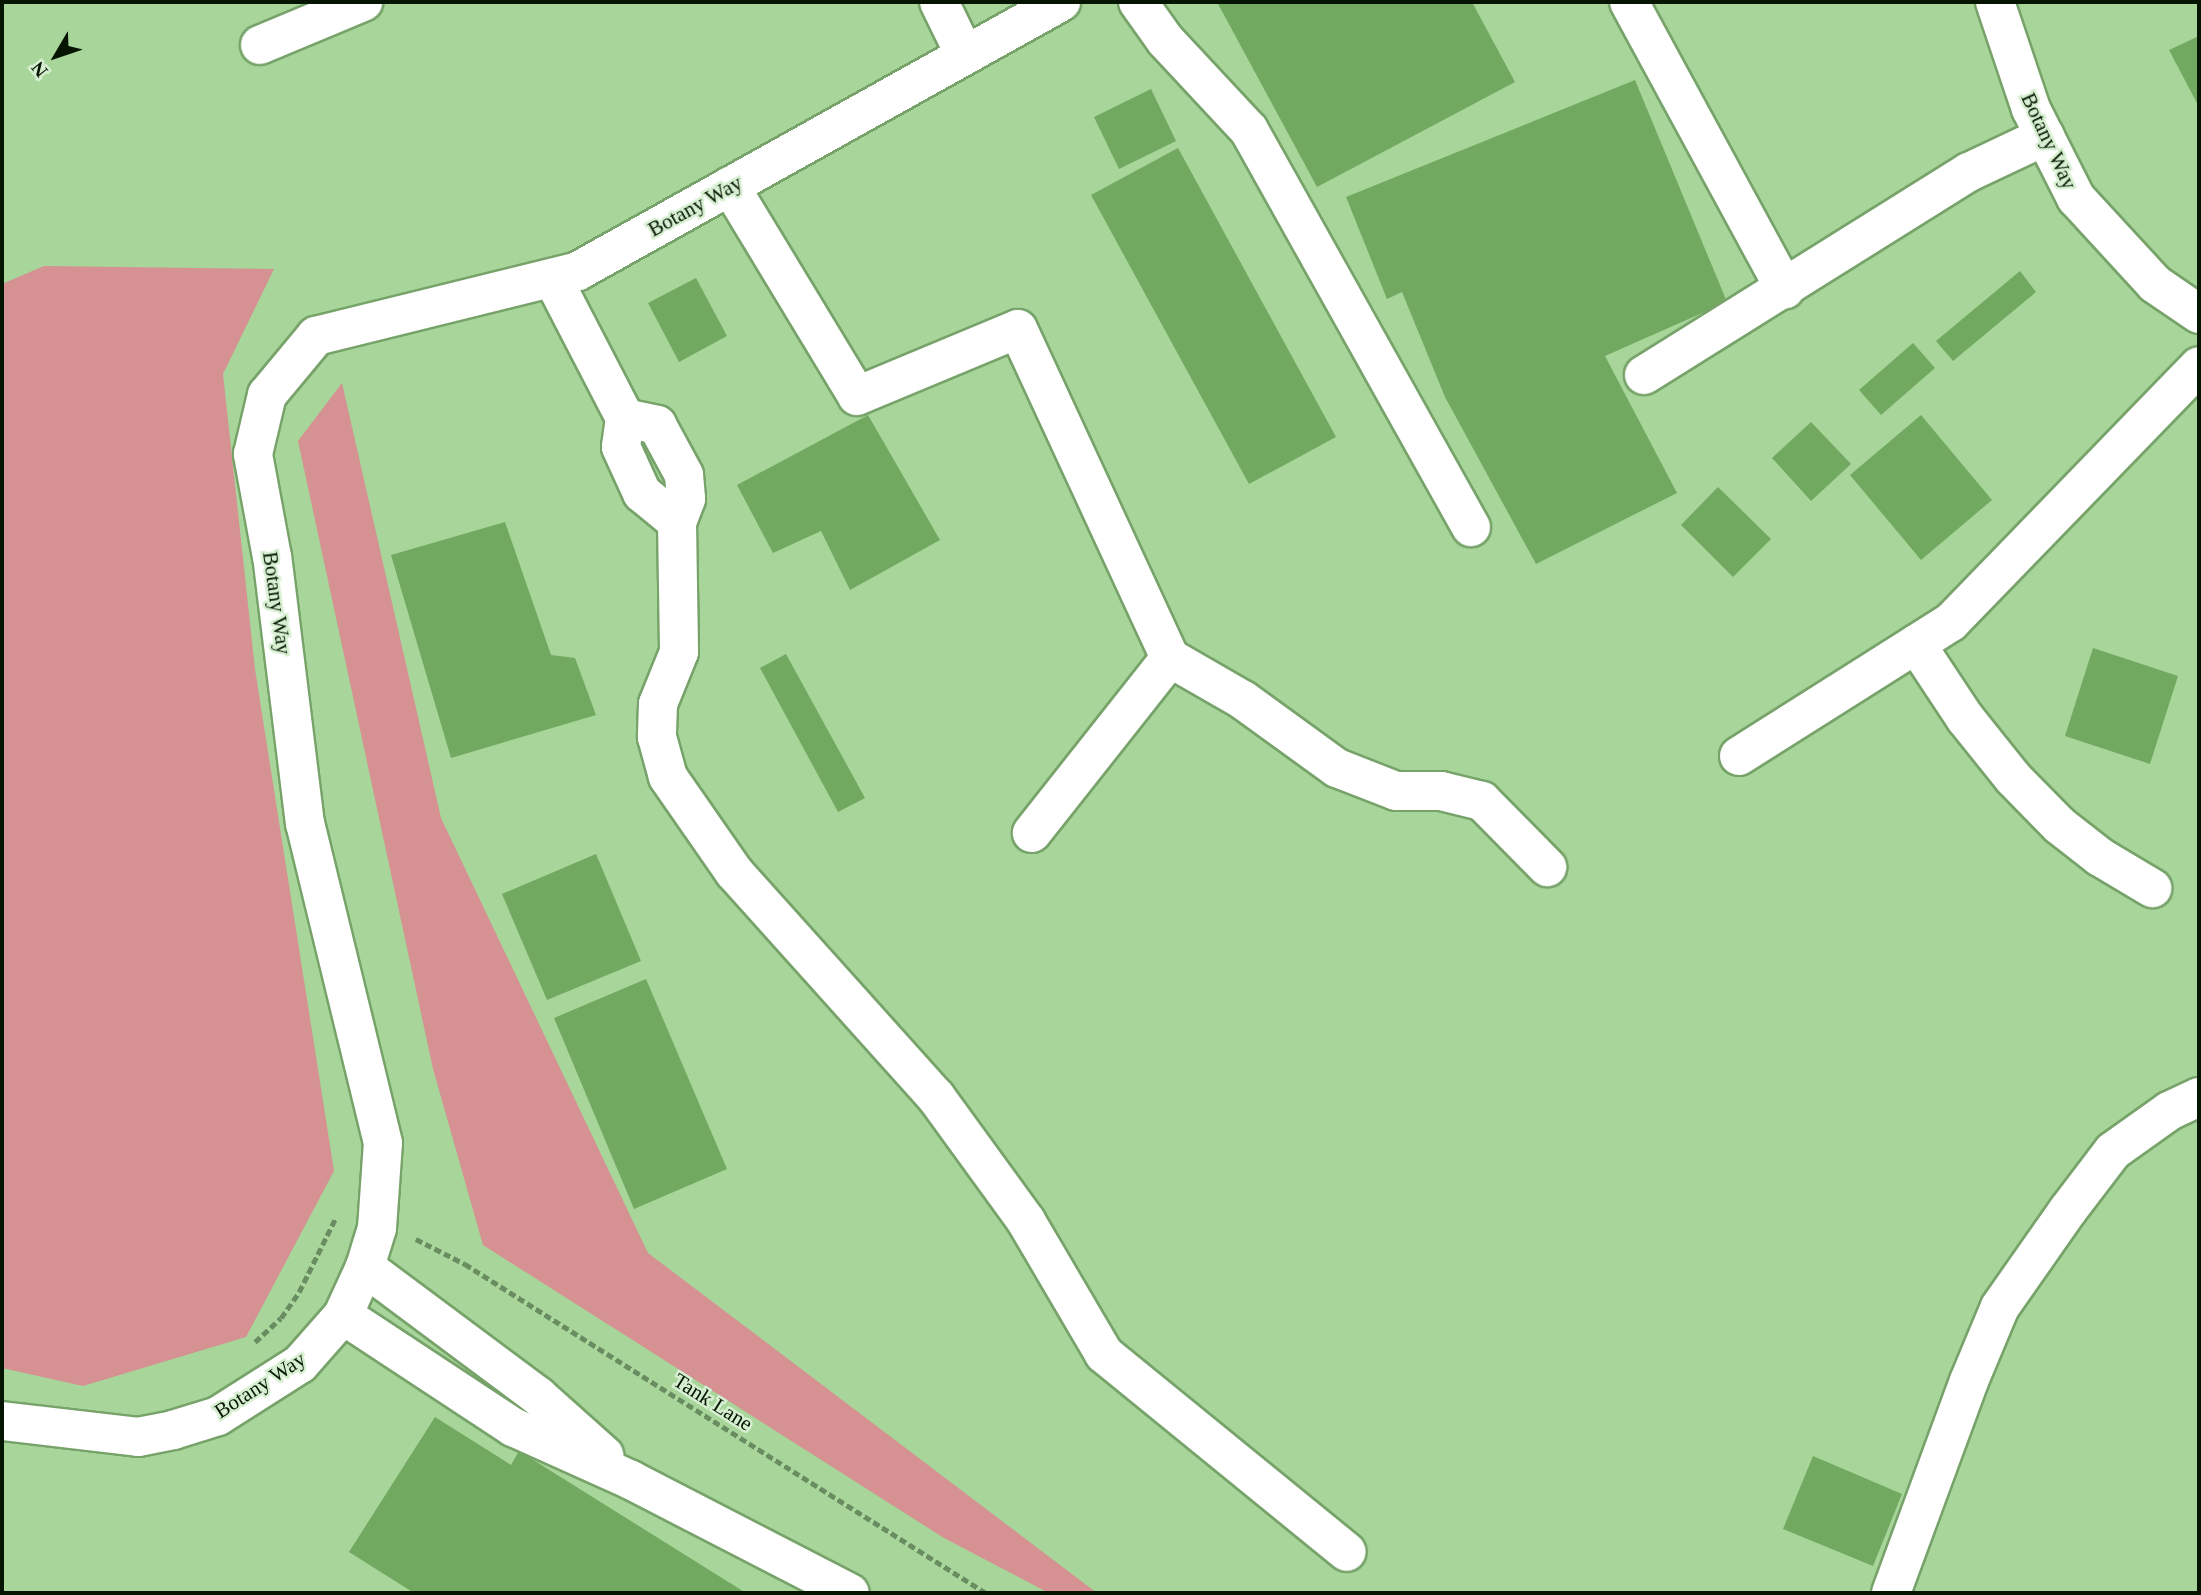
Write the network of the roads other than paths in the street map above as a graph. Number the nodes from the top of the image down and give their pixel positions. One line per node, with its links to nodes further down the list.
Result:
1 (363, 2): 7 (street)
2 (939, 2): 8 (street)
3 (1061, 2): 8 (street, Botany Way)
4 (1138, 2): 16 (street)
5 (1629, 2): 12 (street)
6 (1995, 2): 9 (street, Botany Way)
7 (260, 45)
8 (965, 55): 10 (street, Botany Way)
9 (2045, 136): 12 (street); 13 (street, Botany Way)
10 (730, 186): 11 (street, Botany Way); 18 (street)
11 (553, 279): 24 (street, Botany Way); 28 (street)
12 (1785, 289): 15 (street)
13 (2199, 314)
14 (2199, 366): 17 (street)
15 (1644, 375)
16 (1471, 527)
17 (1916, 644): 19 (street); 22 (street)
18 (1170, 658): 20 (street); 21 (street)
19 (1739, 755)
20 (1032, 833)
21 (1547, 867)
22 (2152, 888)
23 (2199, 1097): 30 (street)
24 (365, 1267): 25 (street, Botany Way); 27 (street)
25 (344, 1315): 26 (street, Botany Way); 27 (street)
26 (2, 1421)
27 (631, 1480): 29 (street)
28 (1347, 1552)
29 (850, 1593)
30 (1891, 1593)

